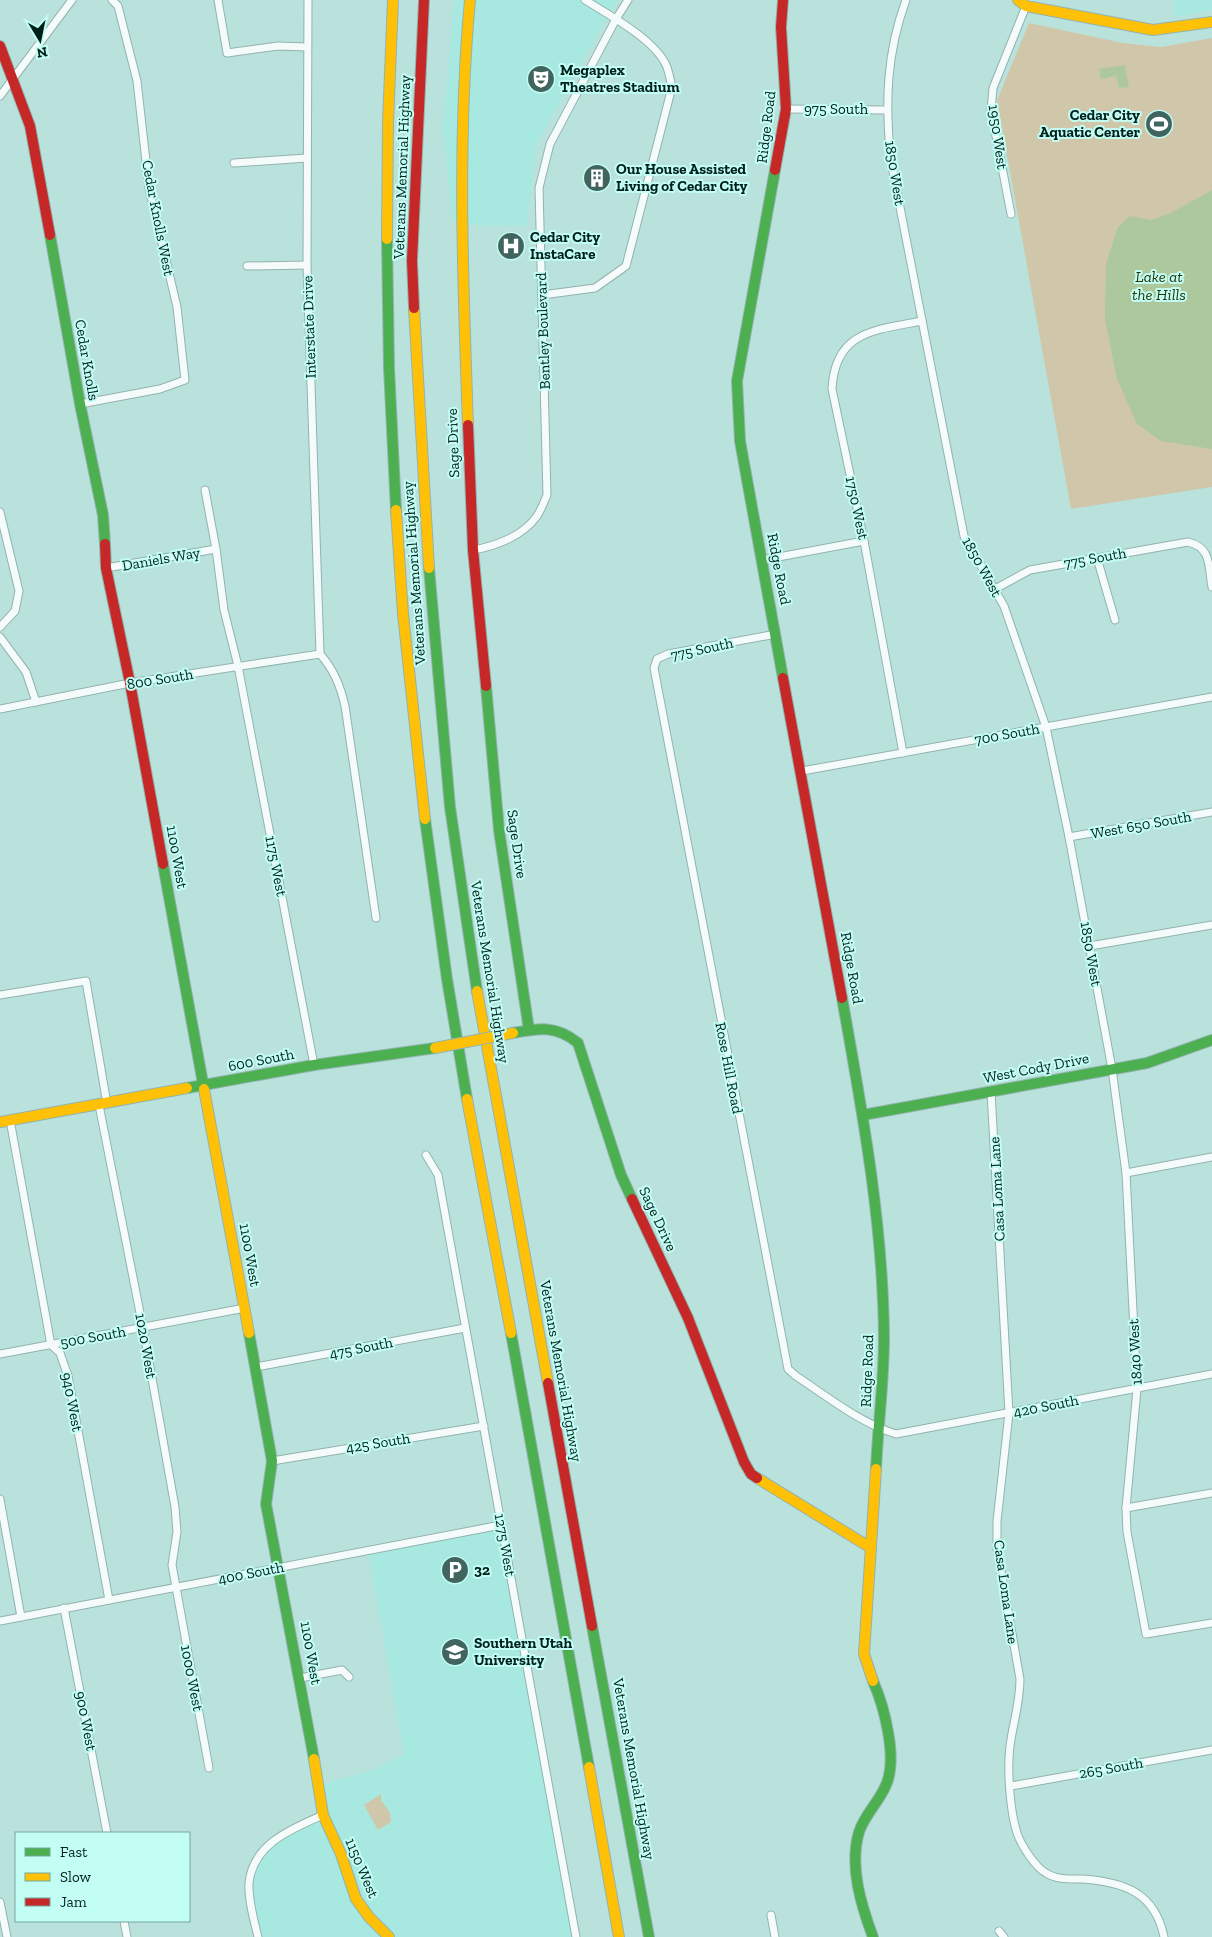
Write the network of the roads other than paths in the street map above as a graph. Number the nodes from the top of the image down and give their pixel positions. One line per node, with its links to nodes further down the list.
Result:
1 (72, 0): 18 (street)
2 (112, 0): 30 (street, Cedar Knolls West)
3 (218, 0): 17 (street)
4 (308, 0): 17 (street, Interstate Drive)
5 (385, 0): 22 (main road)
6 (393, 0): 22 (main road, Veterans Memorial Highway)
7 (470, 0): 35 (main road, Sage Drive)
8 (585, 0): 14 (street)
9 (628, 0): 14 (street, Bentley Boulevard)
10 (783, 0): 20 (main road, Ridge Road)
11 (906, 0): 21 (street, 1850 West)
12 (424, 3): 115 (main road, Veterans Memorial Highway)
13 (1022, 3): 15 (main road); 25 (street, 1950 West)
14 (616, 19): 28 (street, Bentley Boulevard); 28 (street)
15 (1212, 22)
16 (0, 46): 18 (main road, Cedar Knolls)
17 (307, 47): 23 (street, Interstate Drive)
18 (14, 79): 19 (street); 30 (main road, Cedar Knolls)
19 (0, 96)
20 (786, 109): 21 (street, 975 South); 37 (main road, Ridge Road)
21 (886, 110): 29 (street, 1850 West)
22 (387, 114): 114 (main road, Veterans Memorial Highway)
23 (307, 158): 24 (street); 26 (street, Interstate Drive)
24 (234, 163)
25 (1011, 214)
26 (307, 265): 27 (street); 45 (street, Interstate Drive)
27 (247, 266)
28 (542, 295): 35 (street, Bentley Boulevard)
29 (922, 321): 33 (street, 1750 West); 40 (street, 1850 West)
30 (80, 404): 38 (main road, Cedar Knolls)
31 (205, 490): 34 (street)
32 (0, 512): 42 (street)
33 (864, 541): 37 (street); 53 (street, 1750 West)
34 (216, 549): 38 (street, Daniels Way); 47 (street)
35 (473, 550): 61 (main road, Sage Drive)
36 (1097, 558): 39 (street, 775 South); 40 (street, 775 South); 41 (street)
37 (762, 560): 43 (main road, Ridge Road)
38 (106, 568): 48 (main road, Cedar Knolls)
39 (1212, 587)
40 (995, 589): 52 (street, 1850 West)
41 (1115, 620)
42 (0, 627)
43 (776, 634): 46 (street, 775 South); 54 (main road, Ridge Road)
44 (0, 637): 50 (street)
45 (320, 654): 47 (street, 800 South); 57 (street)
46 (657, 659): 83 (street, Rose Hill Road)
47 (238, 666): 48 (street, 800 South); 63 (street, 1175 West)
48 (130, 683): 50 (street, 800 South); 65 (main road, 1100 West)
49 (1212, 697): 52 (street, 700 South)
50 (36, 702): 51 (street, 800 South)
51 (0, 709)
52 (1046, 727): 53 (street, 700 South); 56 (street, 1850 West)
53 (903, 753): 54 (street, 700 South)
54 (802, 771): 68 (main road, Ridge Road)
55 (1212, 812): 56 (street, West 650 South)
56 (1070, 837): 59 (street, 1850 West)
57 (376, 918)
58 (1212, 925): 59 (street)
59 (1090, 946): 64 (street, 1850 West)
60 (0, 995): 67 (street, 1020 West)
61 (529, 1030): 63 (main road, 600 South, bridge); 89 (main road, Sage Drive)
62 (1212, 1040): 64 (main road, West Cody Drive)
63 (314, 1066): 65 (main road, 600 South)
64 (1112, 1069): 66 (main road, West Cody Drive); 72 (street, 1840 West)
65 (204, 1086): 67 (main road, 600 South); 73 (main road, 1100 West)
66 (991, 1092): 68 (main road, West Cody Drive); 81 (street, Casa Loma Lane)
67 (103, 1104): 69 (main road, 600 South); 74 (street, 1020 West)
68 (863, 1115): 83 (main road, Ridge Road)
69 (5, 1121): 76 (street, 940 West)
70 (426, 1155): 75 (street, 1275 West)
71 (1212, 1157): 72 (street)
72 (1126, 1173): 80 (street, 1840 West)
73 (245, 1308): 74 (street, 500 South); 78 (main road, 1100 West)
74 (143, 1328): 76 (street, 500 South); 91 (street, 1020 West)
75 (465, 1328): 78 (street, 475 South); 82 (street, 1275 West)
76 (51, 1345): 77 (street, 500 South); 92 (street, 940 West)
77 (0, 1354)
78 (256, 1367): 84 (main road, 1100 West)
79 (1212, 1374): 80 (street, 420 South)
80 (1137, 1388): 81 (street, 420 South); 87 (street, 1840 West)
81 (1009, 1413): 83 (street, 420 South); 101 (street, Casa Loma Lane)
82 (484, 1426): 84 (street, 425 South); 88 (street, 1275 West)
83 (880, 1429): 89 (main road, Ridge Road)
84 (272, 1461): 90 (main road, 1100 West)
85 (1212, 1493): 87 (street)
86 (0, 1499): 94 (street)
87 (1126, 1508): 96 (street, 1840 West)
88 (501, 1525): 90 (street, 400 South); 113 (street, 1275 West)
89 (871, 1548): 117 (main road, Ridge Road)
90 (280, 1567): 91 (street, 400 South); 98 (main road, 1100 West)
91 (176, 1588): 92 (street, 400 South); 100 (street, 1000 West)
92 (109, 1600): 93 (street, 400 South)
93 (64, 1608): 94 (street, 400 South); 103 (street, 900 West)
94 (21, 1617): 95 (street, 400 South)
95 (0, 1621)
96 (1212, 1623)
97 (349, 1677): 98 (street)
98 (300, 1678): 102 (main road, 1100 West)
99 (1212, 1750): 101 (street, 265 South)
100 (209, 1768)
101 (1011, 1786): 119 (street, Casa Loma Lane)
102 (323, 1815): 104 (main road, 1100 West); 111 (street)
103 (107, 1832)
104 (330, 1832): 112 (main road, 1150 West)
105 (0, 1902): 109 (street)
106 (771, 1915): 116 (street)
107 (124, 1922): 110 (street)
108 (999, 1931): 118 (street)
109 (7, 1937)
110 (126, 1937)
111 (258, 1937)
112 (389, 1937)
113 (576, 1937)
114 (619, 1937)
115 (649, 1937)
116 (775, 1937)
117 (873, 1937)
118 (1004, 1937)
119 (1164, 1937)

